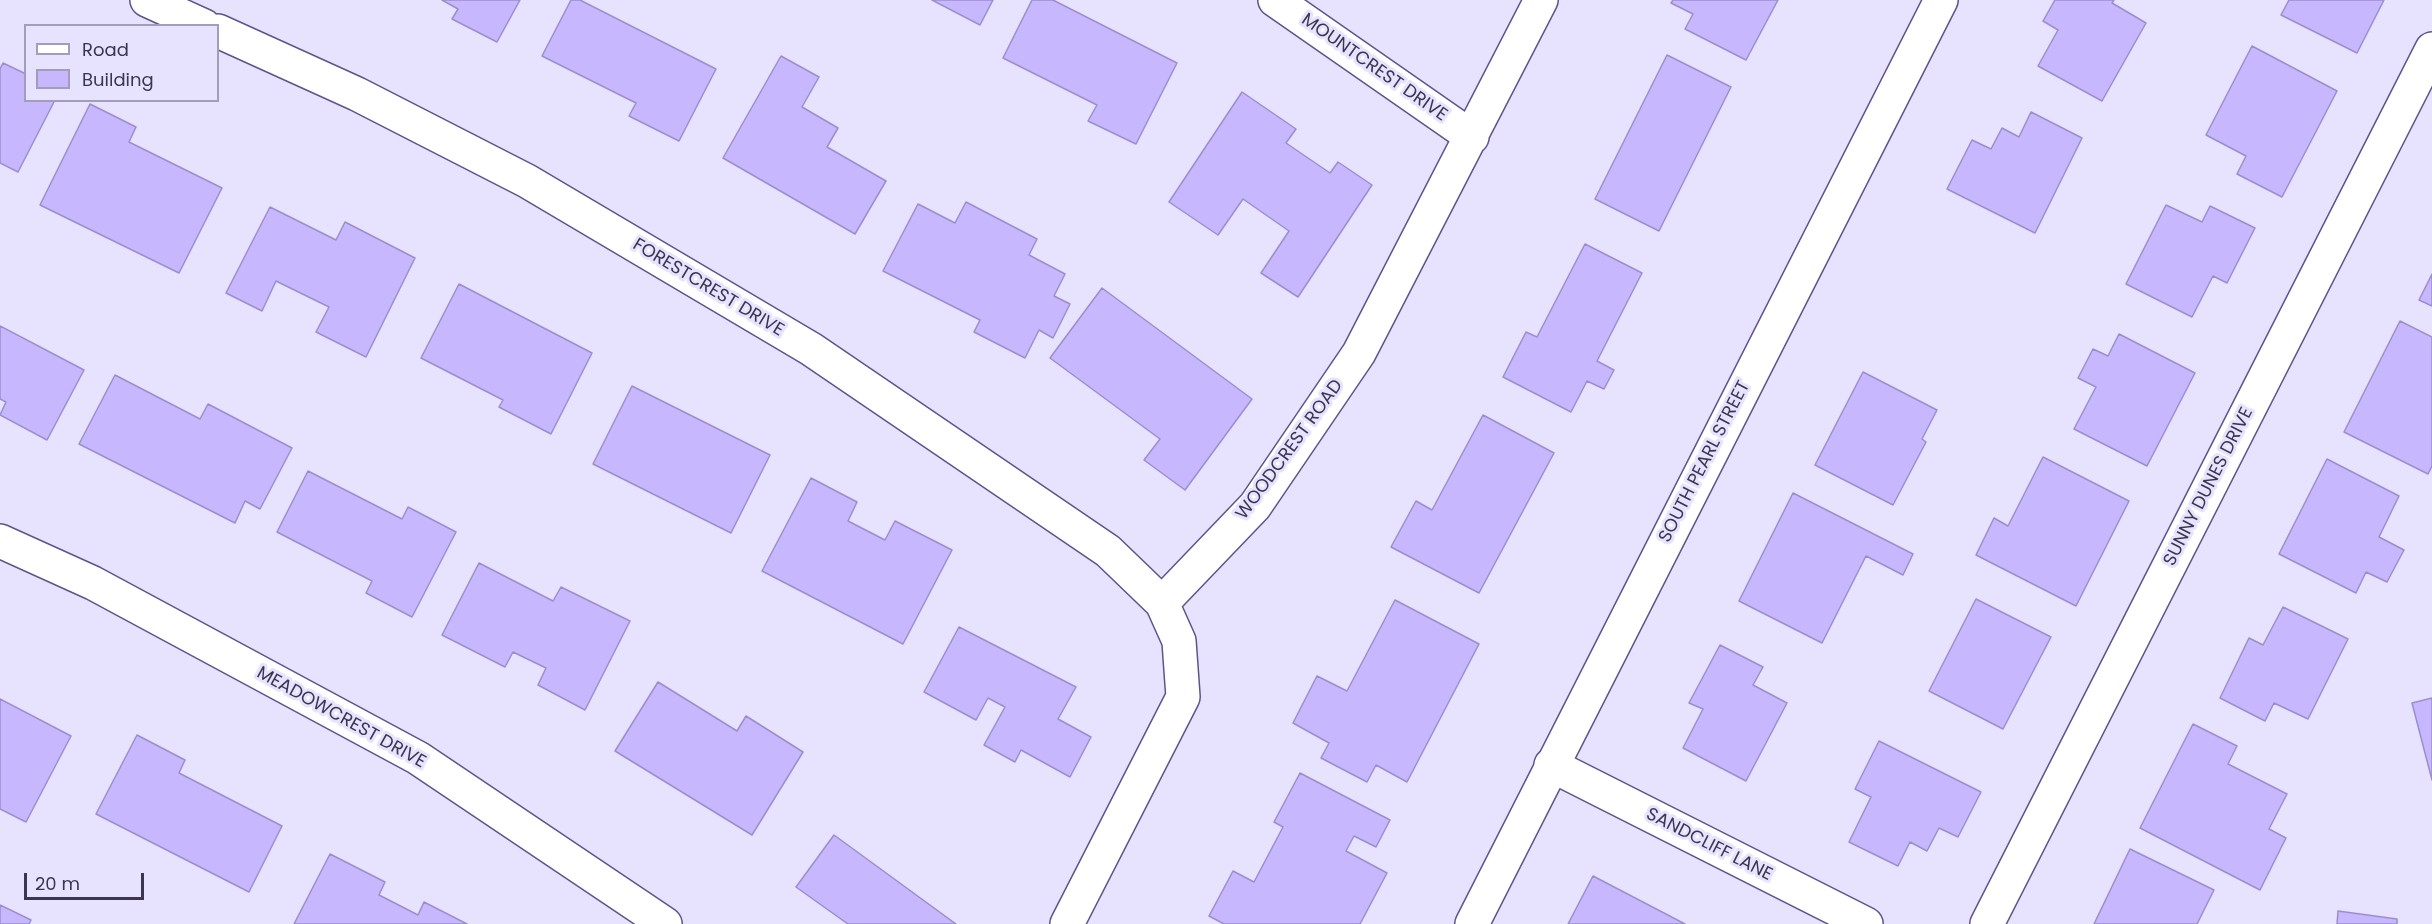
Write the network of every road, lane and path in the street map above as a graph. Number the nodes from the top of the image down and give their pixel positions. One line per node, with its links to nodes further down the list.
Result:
1 (147, 0): 5 (street)
2 (1275, 0): 8 (street, MOUNTCREST DRIVE)
3 (1540, 0): 8 (street, WOODCREST ROAD)
4 (1941, 0): 11 (street, SOUTH PEARL STREET)
5 (200, 24)
6 (219, 32): 10 (street, FORESTCREST DRIVE)
7 (2432, 49): 16 (street, SUNNY DUNES DRIVE)
8 (1472, 137): 10 (street, WOODCREST ROAD)
9 (0, 541): 12 (street, MEADOWCREST DRIVE)
10 (1162, 603): 13 (street)
11 (1551, 765): 14 (street, SOUTH PEARL STREET); 15 (street, SANDCLIFF LANE)
12 (665, 924)
13 (1067, 924)
14 (1472, 924)
15 (1866, 924)
16 (1987, 924)

